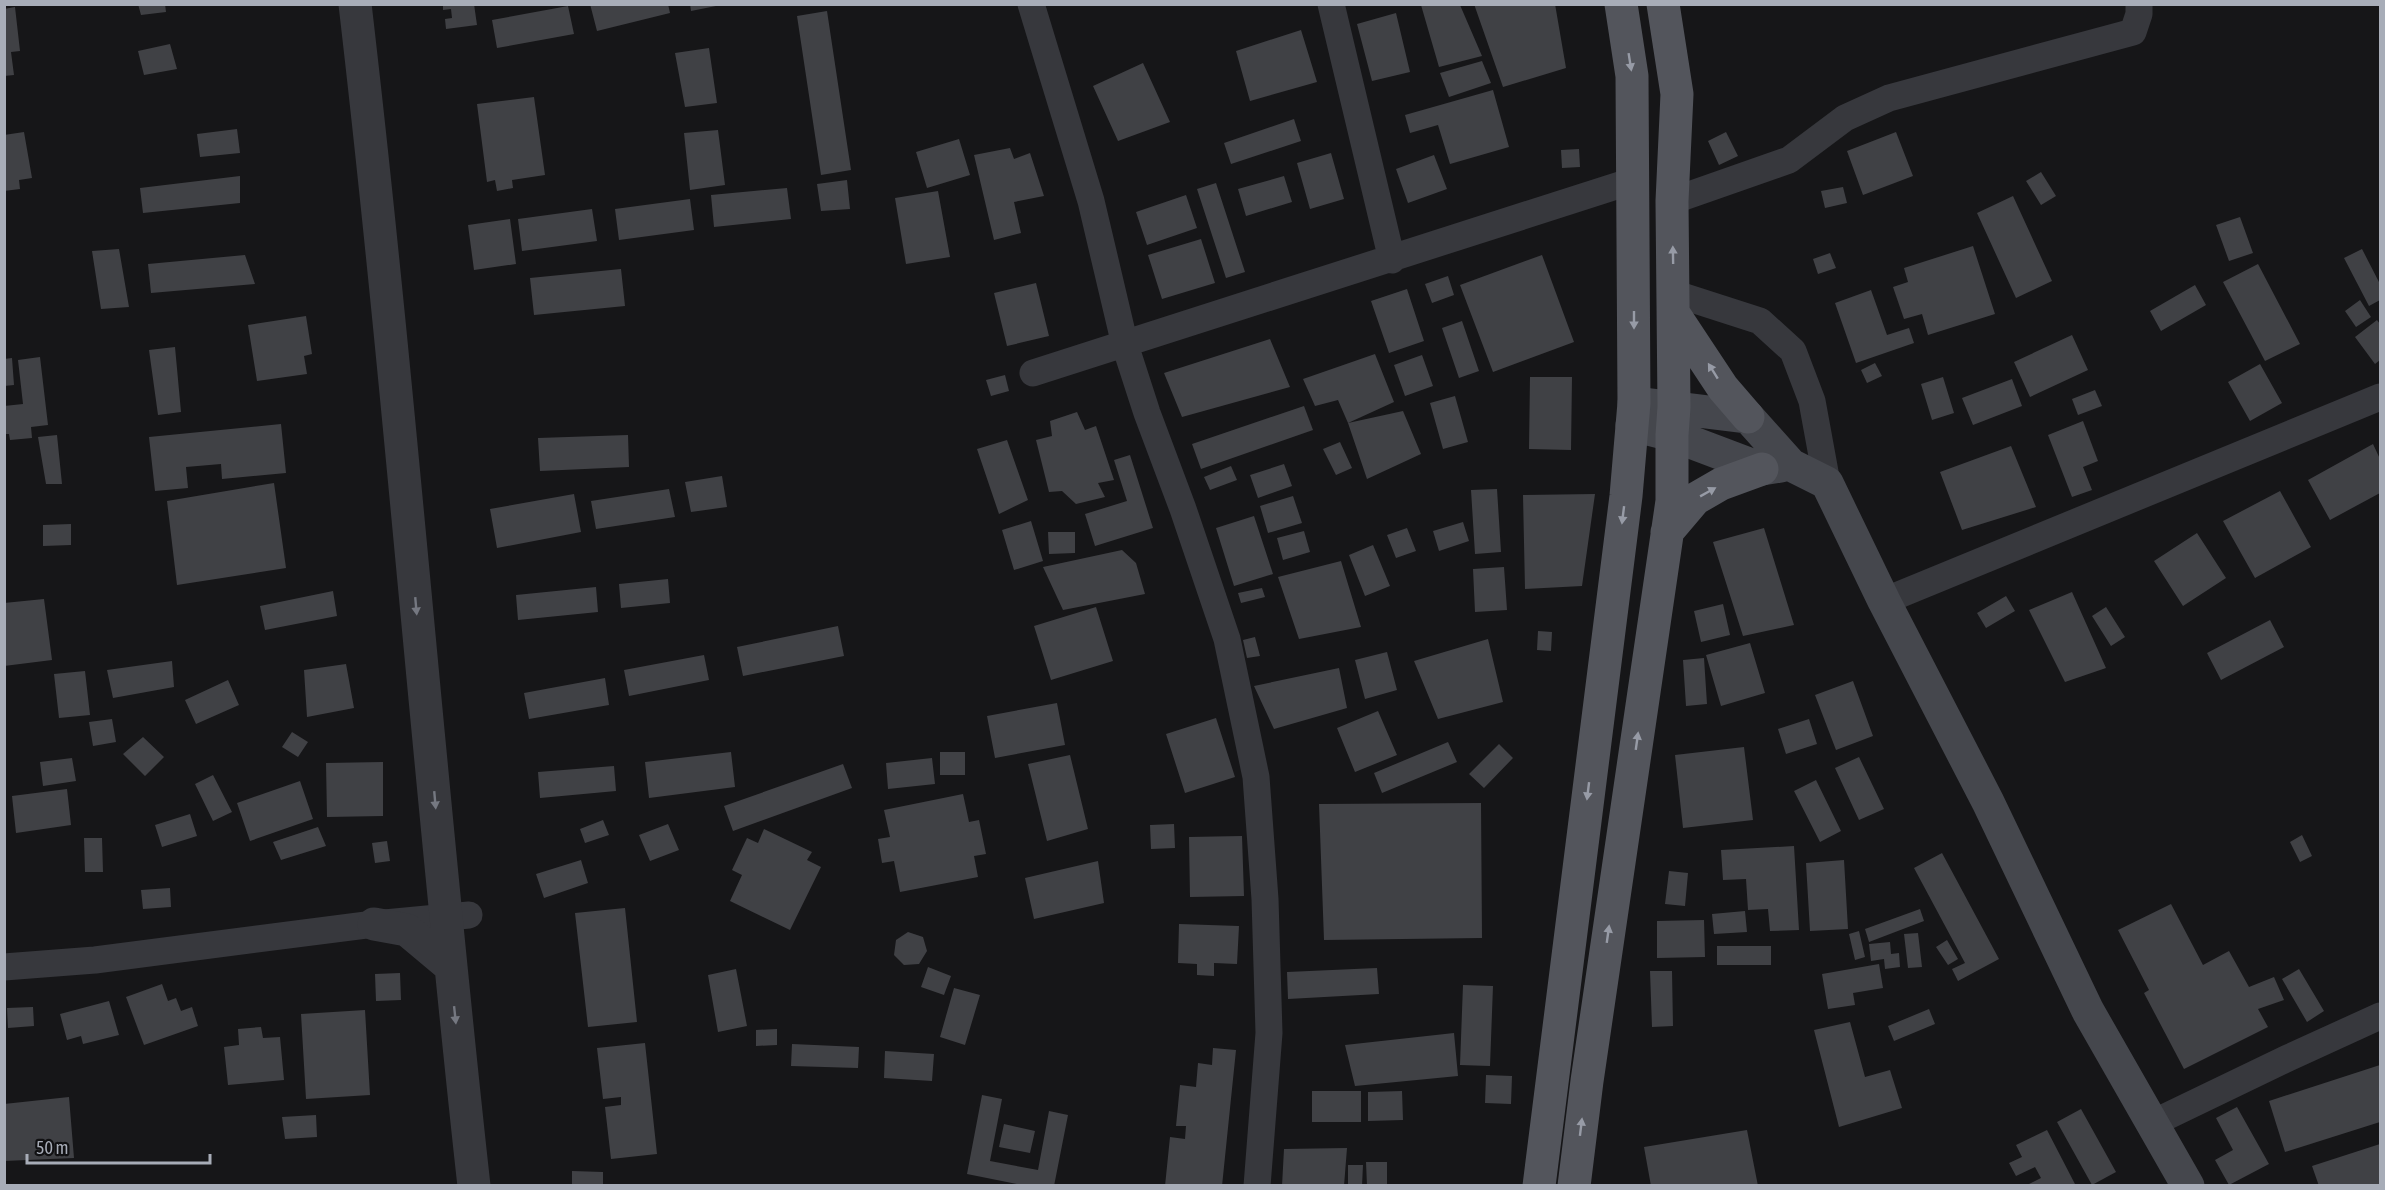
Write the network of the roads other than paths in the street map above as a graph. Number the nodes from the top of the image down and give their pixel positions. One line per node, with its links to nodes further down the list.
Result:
1 (355, 4): 22 (street, one-way to 22)
2 (375, 4): 22 (street)
3 (1032, 4): 12 (street)
4 (1331, 4): 10 (street)
5 (1621, 4): 8 (main road, one-way to 8)
6 (1663, 4): 9 (main road)
7 (2139, 4): 9 (street)
8 (1632, 181): 10 (street); 15 (main road, one-way to 15)
9 (1672, 201): 11 (main road, one-way to 9)
10 (1392, 260): 12 (street)
11 (1674, 303): 16 (main road, one-way to 11); 17 (main road); 19 (street)
12 (1125, 345): 13 (street); 30 (street)
13 (1034, 373)
14 (2380, 397): 21 (street)
15 (1633, 414): 17 (main road); 31 (main road, one-way to 31)
16 (1748, 417): 17 (main road); 18 (main road)
17 (1673, 421): 18 (main road); 20 (main road)
18 (1776, 467): 19 (main road); 20 (main road, one-way to 18)
19 (1827, 483): 21 (main road)
20 (1667, 532): 32 (main road, one-way to 20)
21 (1884, 601): 27 (main road)
22 (457, 916): 23 (street); 24 (street); 29 (street)
23 (374, 924): 24 (street); 25 (street)
24 (450, 966): 28 (street, one-way to 28)
25 (4, 967)
26 (2380, 1016): 27 (street)
27 (2151, 1124): 33 (main road)
28 (474, 1185)
29 (494, 1185)
30 (1257, 1185)
31 (1539, 1185)
32 (1574, 1185)
33 (2188, 1185)

